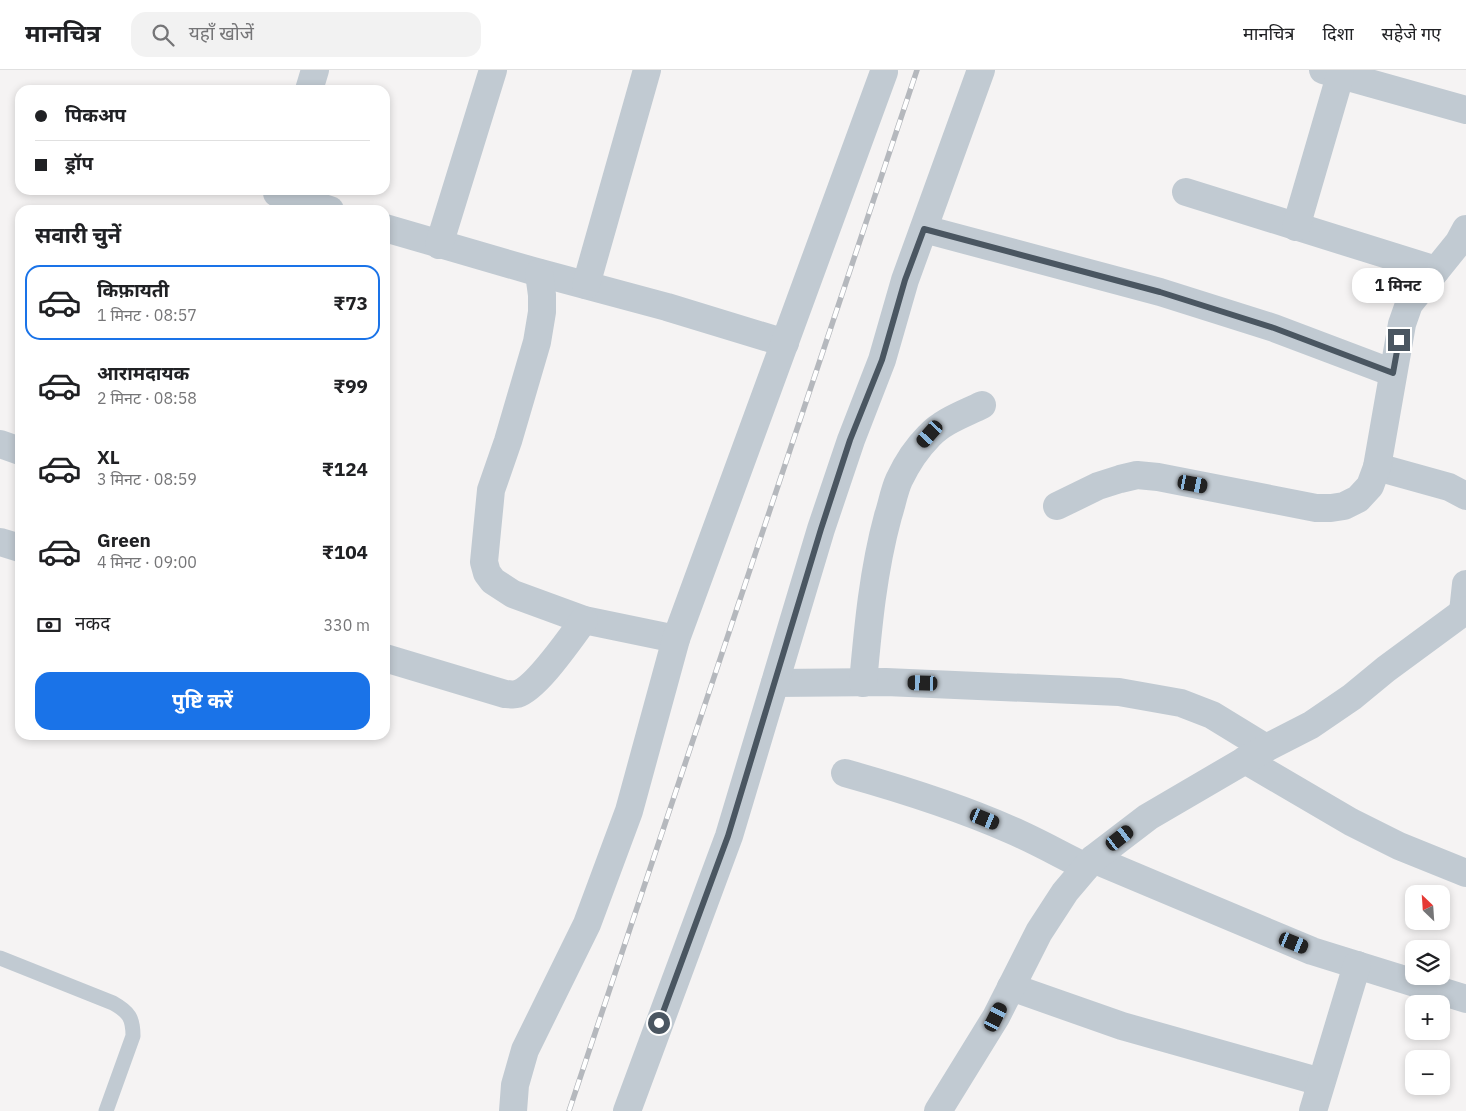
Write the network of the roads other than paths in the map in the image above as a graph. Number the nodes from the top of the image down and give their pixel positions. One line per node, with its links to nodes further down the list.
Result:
1 (315, 70): 7 (street)
2 (493, 70): 16 (street)
3 (647, 70): 19 (street)
4 (981, 70): 13 (street)
5 (884, 72): 20 (street)
6 (1331, 73): 8 (street); 12 (street)
7 (310, 85)
8 (1466, 110)
9 (1186, 192): 12 (street)
10 (276, 198): 11 (street)
11 (308, 205)
12 (1296, 227): 17 (street)
13 (924, 229): 21 (street); 36 (street)
14 (1466, 229): 17 (street)
15 (390, 230): 16 (street)
16 (438, 244): 18 (street)
17 (1436, 270): 21 (street)
18 (539, 272): 19 (street); 32 (street)
19 (586, 285): 20 (street)
20 (786, 343): 33 (street)
21 (1393, 373): 25 (street)
22 (982, 405): 35 (street)
23 (0, 444): 24 (street)
24 (15, 449)
25 (1377, 467): 26 (street); 27 (street)
26 (1466, 496)
27 (1057, 506)
28 (0, 542): 29 (street)
29 (15, 546)
30 (1466, 584): 31 (street)
31 (1465, 611): 37 (street)
32 (584, 620): 33 (street); 34 (street)
33 (676, 639): 47 (street)
34 (390, 660)
35 (863, 682): 36 (street); 37 (street)
36 (775, 683): 48 (street)
37 (1256, 754): 39 (street); 40 (street)
38 (846, 773): 39 (street)
39 (1090, 863): 42 (street); 43 (street)
40 (1466, 873)
41 (0, 958): 46 (lane)
42 (1357, 965): 44 (street); 45 (street)
43 (1011, 987): 45 (street); 49 (street)
44 (1466, 999)
45 (1321, 1082): 50 (street)
46 (106, 1111)
47 (513, 1111)
48 (627, 1111)
49 (938, 1111)
50 (1313, 1111)

